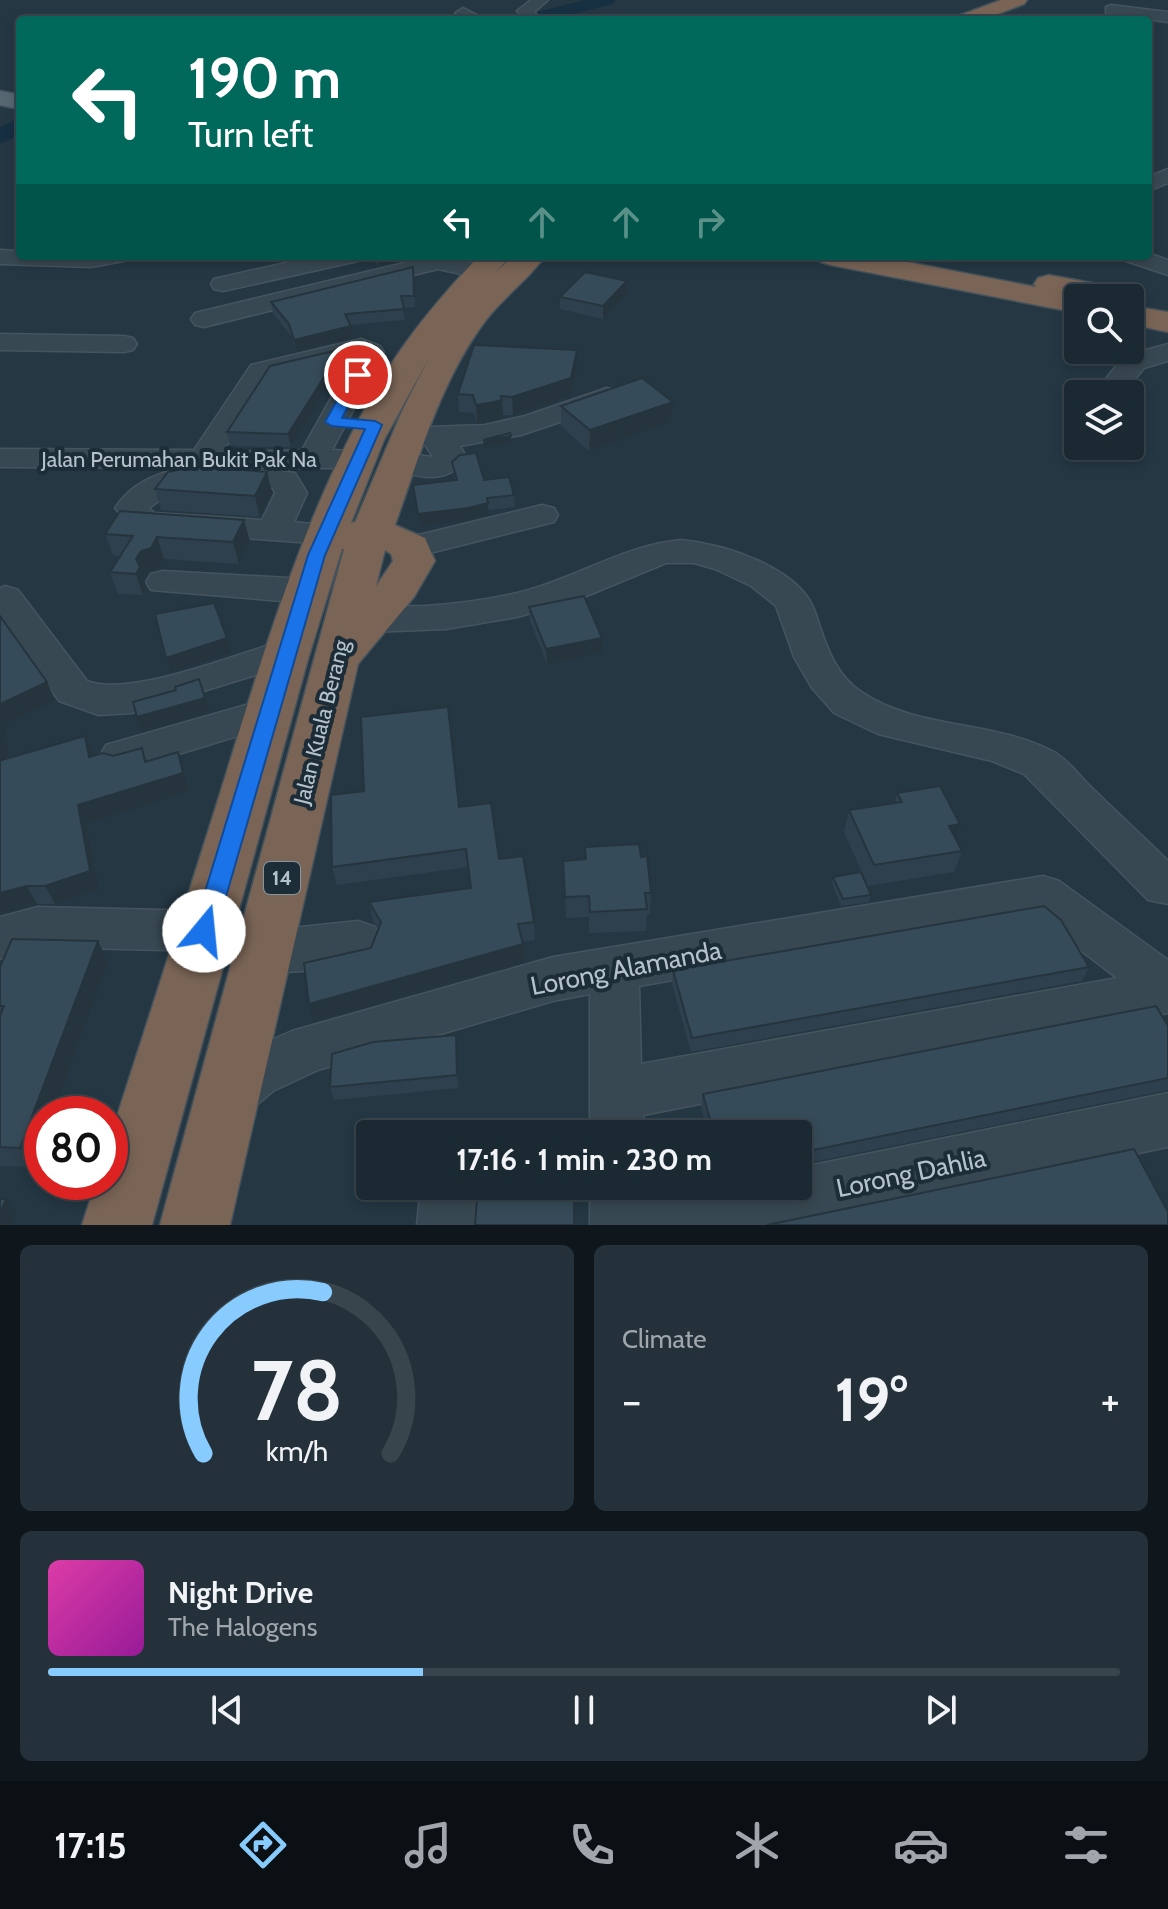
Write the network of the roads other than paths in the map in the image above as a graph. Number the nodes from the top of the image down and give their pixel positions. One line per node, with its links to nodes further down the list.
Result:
1 (541, 0): 6 (street)
2 (1026, 2): 7 (highway); 8 (highway)
3 (1111, 10): 9 (street)
4 (463, 13): 5 (street)
5 (470, 16)
6 (525, 16)
7 (979, 16)
8 (1003, 16)
9 (1168, 17)
10 (332, 260): 16 (street)
11 (852, 260): 18 (highway)
12 (927, 260): 17 (highway)
13 (1145, 260): 15 (street)
14 (501, 263): 22 (street); 30 (highway, Jalan Kuala Berang / 14); 31 (highway, Jalan Kuala Berang / 14)
15 (1168, 268)
16 (223, 284)
17 (1064, 286)
18 (1064, 301)
19 (1144, 301): 20 (highway)
20 (1168, 306)
21 (1144, 318): 23 (highway)
22 (204, 319)
23 (1168, 322)
24 (0, 342): 25 (street)
25 (124, 344)
26 (1168, 352): 27 (street)
27 (1119, 380)
28 (635, 387): 31 (street)
29 (332, 422): 30 (street); 33 (street); 35 (street)
30 (375, 425): 34 (highway, Jalan Kuala Berang / 14)
31 (425, 457): 38 (highway, Jalan Kuala Berang / 14)
32 (0, 458): 33 (street, Jalan Perumahan Bukit Pak Na)
33 (203, 459): 35 (street, Jalan Perumahan Bukit Pak Na)
34 (358, 459): 35 (street, Jalan Perumahan Bukit Pak Na); 38 (highway, Jalan Kuala Berang / 14)
35 (298, 466): 37 (street); 37 (street)
36 (542, 515): 38 (street)
37 (273, 531): 38 (street)
38 (346, 552): 39 (street); 41 (highway, Jalan Kuala Berang / 14); 41 (highway, Jalan Kuala Berang / 14)
39 (163, 582)
40 (5, 598): 41 (street)
41 (332, 644): 42 (highway, Jalan Kuala Berang / 14); 44 (street); 48 (highway, Jalan Kuala Berang / 14)
42 (270, 712): 43 (street); 45 (highway, Jalan Kuala Berang / 14)
43 (120, 756)
44 (1164, 886)
45 (204, 931): 46 (street); 56 (highway, Jalan Kuala Berang / 14)
46 (0, 938)
47 (358, 942): 48 (street)
48 (263, 952): 51 (highway, Jalan Kuala Berang / 14)
49 (614, 968): 50 (street, Lorong Alamanda); 51 (street, Lorong Alamanda); 52 (street)
50 (1168, 990): 52 (street)
51 (227, 1096): 57 (highway, Jalan Kuala Berang / 14)
52 (617, 1114)
53 (1168, 1120): 60 (street, Lorong Dahlia)
54 (448, 1200): 58 (street)
55 (618, 1200): 59 (street)
56 (117, 1225)
57 (195, 1225)
58 (446, 1225)
59 (619, 1225)
60 (654, 1225)

